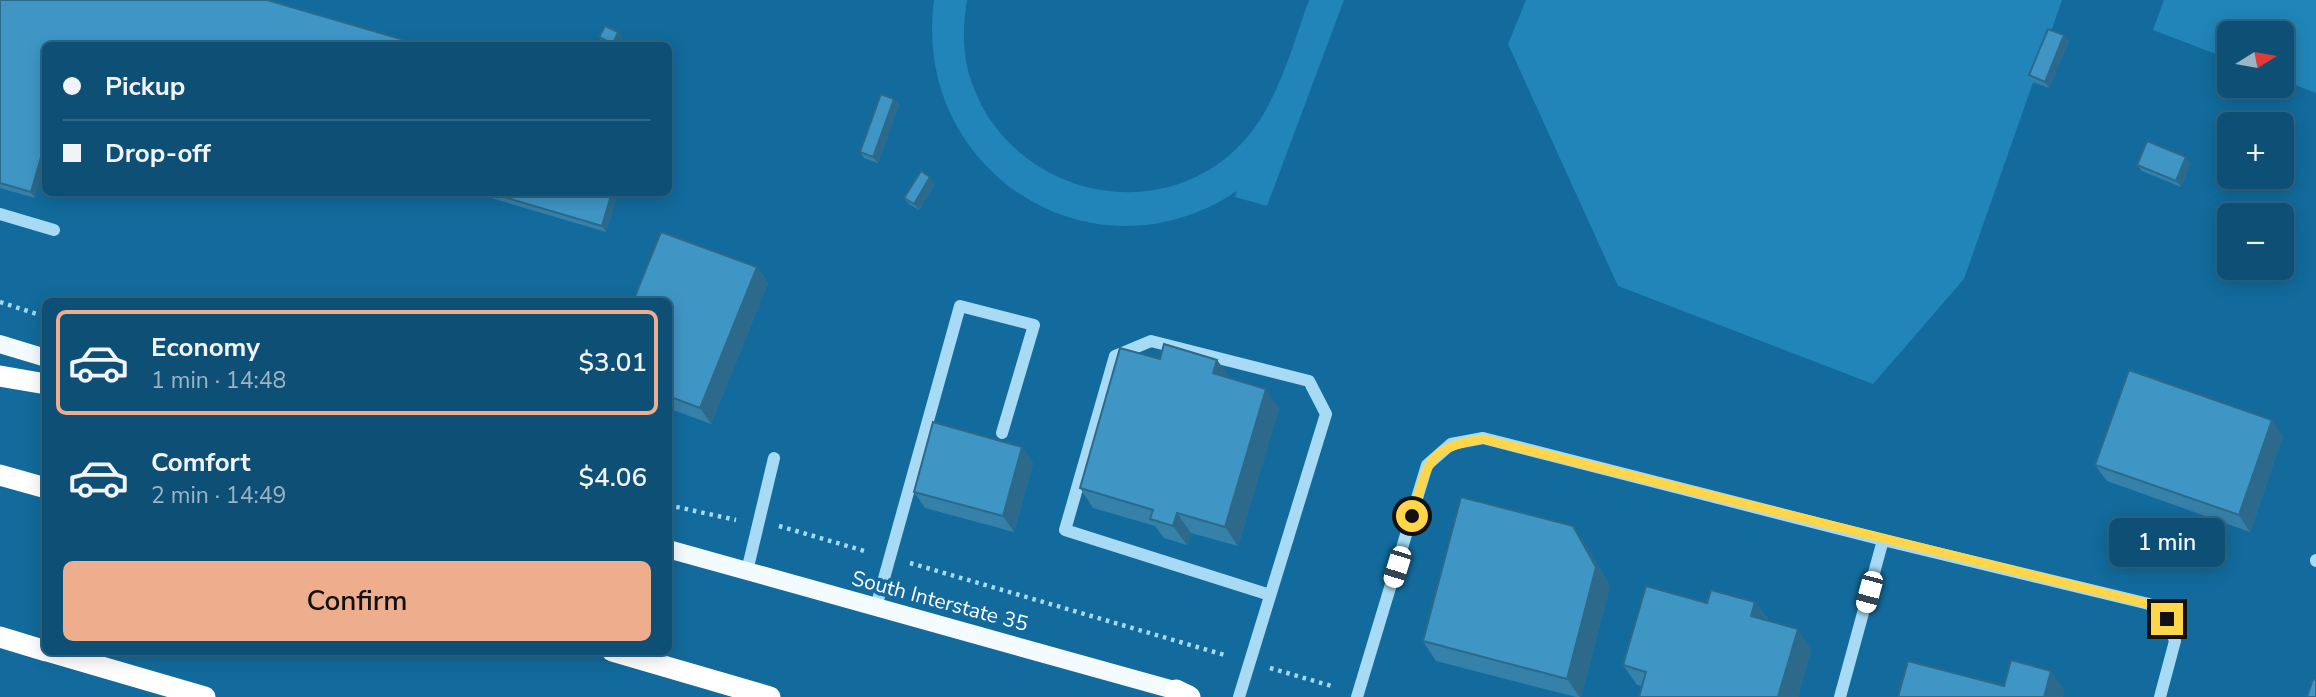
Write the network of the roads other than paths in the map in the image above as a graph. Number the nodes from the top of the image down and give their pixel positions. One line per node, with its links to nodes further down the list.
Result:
1 (0, 214): 2 (lane)
2 (54, 230)
3 (0, 344): 4 (main road)
4 (42, 357)
5 (0, 376): 6 (highway)
6 (42, 383)
7 (1002, 433): 15 (lane)
8 (774, 458): 13 (lane)
9 (0, 475): 10 (highway)
10 (42, 487)
11 (1883, 540): 25 (lane); 26 (lane); 27 (lane)
12 (672, 550): 13 (main road, South Interstate 35)
13 (747, 571): 15 (main road, South Interstate 35)
14 (1270, 595): 14 (lane); 24 (lane)
15 (876, 607): 20 (main road, South Interstate 35)
16 (0, 638): 17 (highway)
17 (42, 650)
18 (60, 655): 21 (highway)
19 (626, 655): 22 (highway)
20 (1183, 694): 23 (main road, South Interstate 35)
21 (205, 697)
22 (771, 697)
23 (1200, 697)
24 (1239, 697)
25 (1357, 697)
26 (1840, 697)
27 (2160, 697)

